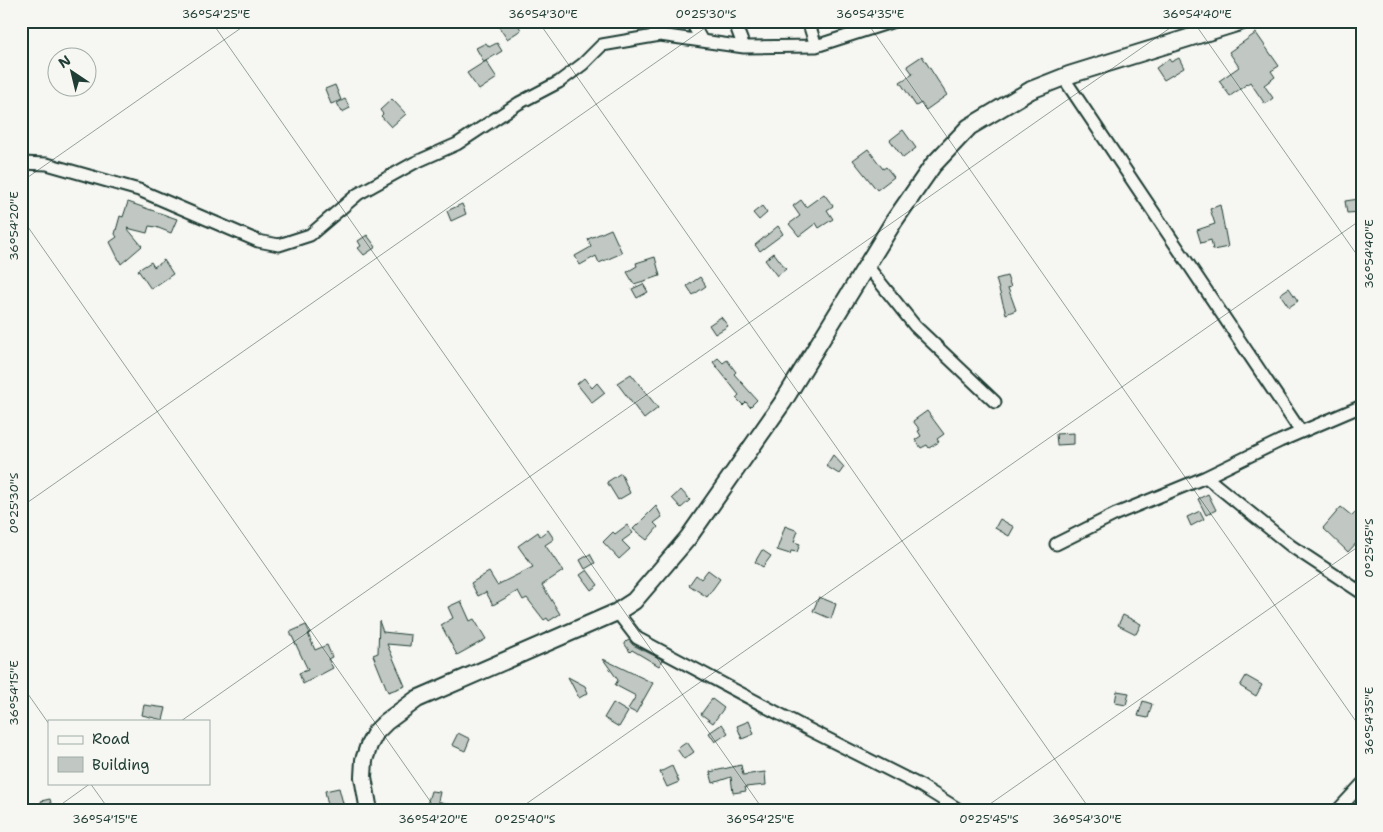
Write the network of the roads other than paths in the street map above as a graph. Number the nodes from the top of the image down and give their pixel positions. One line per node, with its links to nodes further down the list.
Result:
1 (691, 21): 6 (street)
2 (734, 21): 8 (street)
3 (808, 21): 7 (street)
4 (1243, 21): 9 (street)
5 (893, 22): 7 (street)
6 (702, 41): 8 (street); 10 (street)
7 (816, 46): 8 (street)
8 (744, 47)
9 (1063, 77): 11 (street); 14 (street)
10 (21, 164)
11 (867, 266): 12 (street); 18 (street)
12 (995, 402)
13 (1362, 406): 14 (street)
14 (1301, 432): 15 (street)
15 (1206, 477): 16 (street); 17 (street)
16 (1056, 544)
17 (1362, 593)
18 (617, 612): 20 (street); 21 (street)
19 (1362, 784): 22 (street)
20 (369, 811)
21 (961, 811)
22 (1336, 811)

